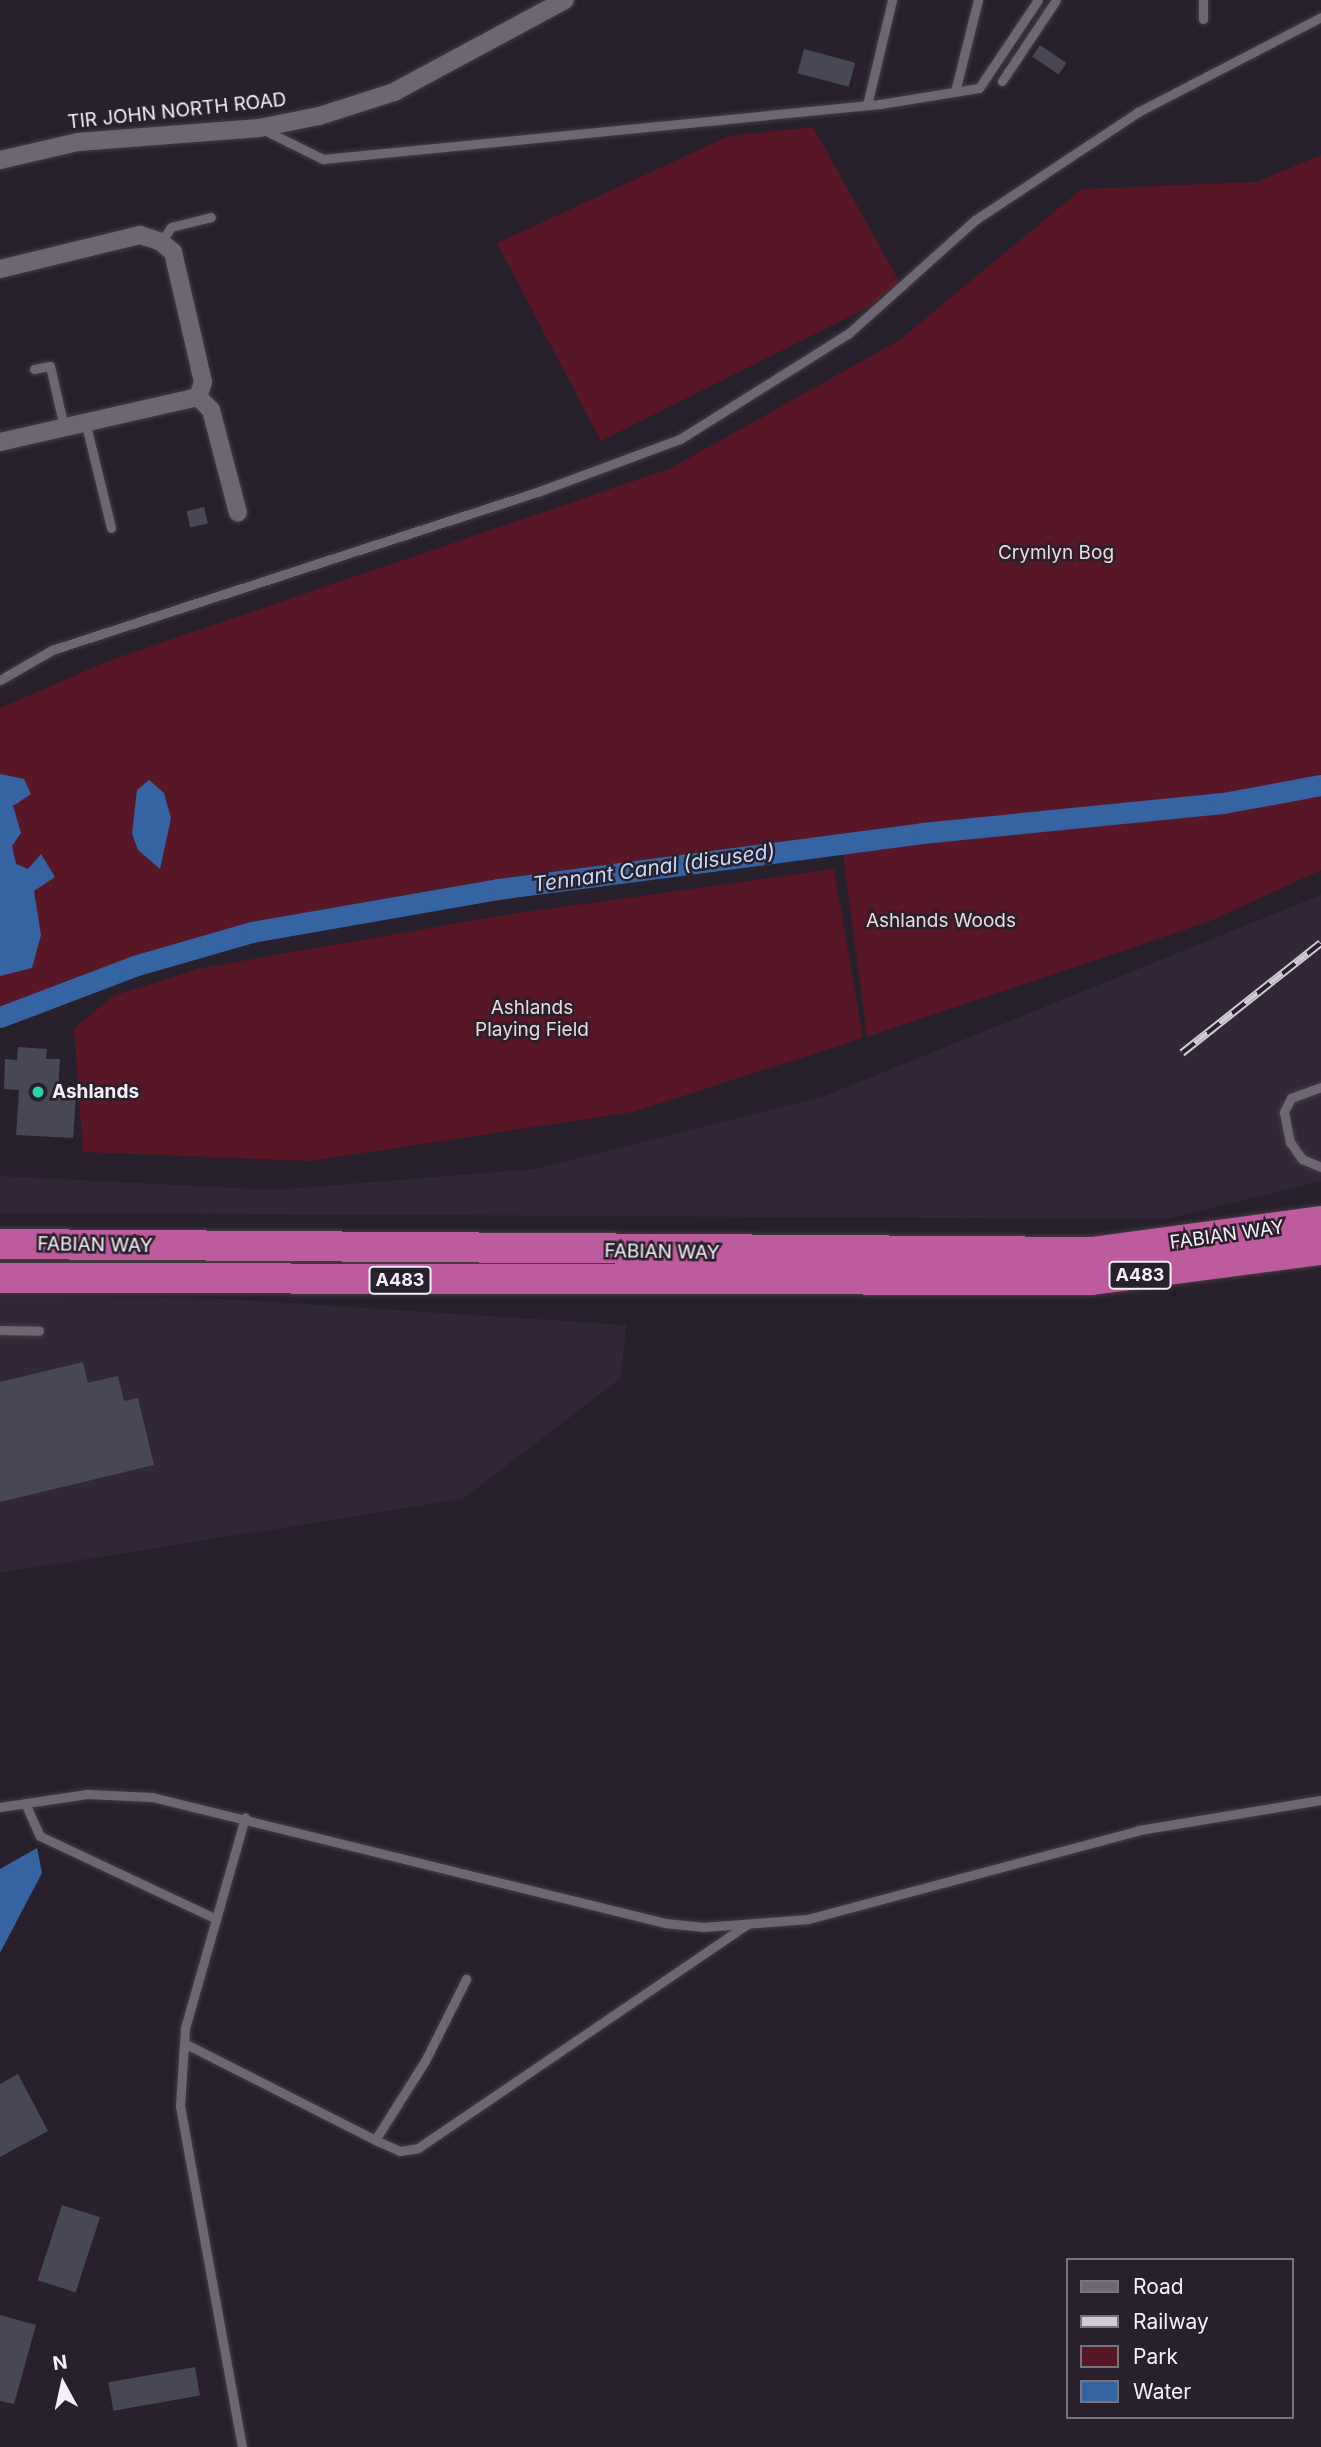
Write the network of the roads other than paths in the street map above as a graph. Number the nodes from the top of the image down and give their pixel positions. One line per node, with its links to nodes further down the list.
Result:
1 (565, 0): 12 (street, TIR JOHN NORTH ROAD)
2 (892, 0): 11 (lane)
3 (978, 0): 10 (lane)
4 (1038, 0): 10 (lane)
5 (1056, 0): 9 (lane)
6 (1203, 0): 8 (lane)
7 (1321, 17): 24 (lane)
8 (1203, 19)
9 (1002, 81)
10 (955, 92): 11 (lane)
11 (867, 105): 12 (lane)
12 (259, 128): 13 (street, TIR JOHN NORTH ROAD)
13 (0, 160)
14 (211, 217): 15 (lane)
15 (161, 242): 16 (street); 18 (street)
16 (0, 269)
17 (34, 369): 20 (lane)
18 (198, 397): 19 (street); 22 (street)
19 (85, 421): 20 (street); 23 (lane)
20 (64, 427): 21 (street)
21 (0, 442)
22 (238, 513)
23 (111, 528)
24 (0, 681)
25 (1321, 1087): 26 (lane)
26 (1321, 1167)
27 (1321, 1221): 30 (highway, FABIAN WAY / A483)
28 (0, 1244): 30 (highway, FABIAN WAY / A483)
29 (1321, 1250): 30 (highway, FABIAN WAY / A483)
30 (798, 1268): 31 (highway, FABIAN WAY / A483)
31 (0, 1278)
32 (0, 1330): 33 (lane)
33 (39, 1331)
34 (1321, 1800): 39 (lane)
35 (25, 1803): 36 (lane); 37 (lane); 38 (lane)
36 (0, 1807)
37 (245, 1817): 38 (lane); 39 (lane)
38 (216, 1919): 41 (lane)
39 (747, 1925): 42 (lane)
40 (466, 1979): 42 (lane)
41 (184, 2043): 42 (lane); 43 (lane)
42 (374, 2140)
43 (242, 2447)

